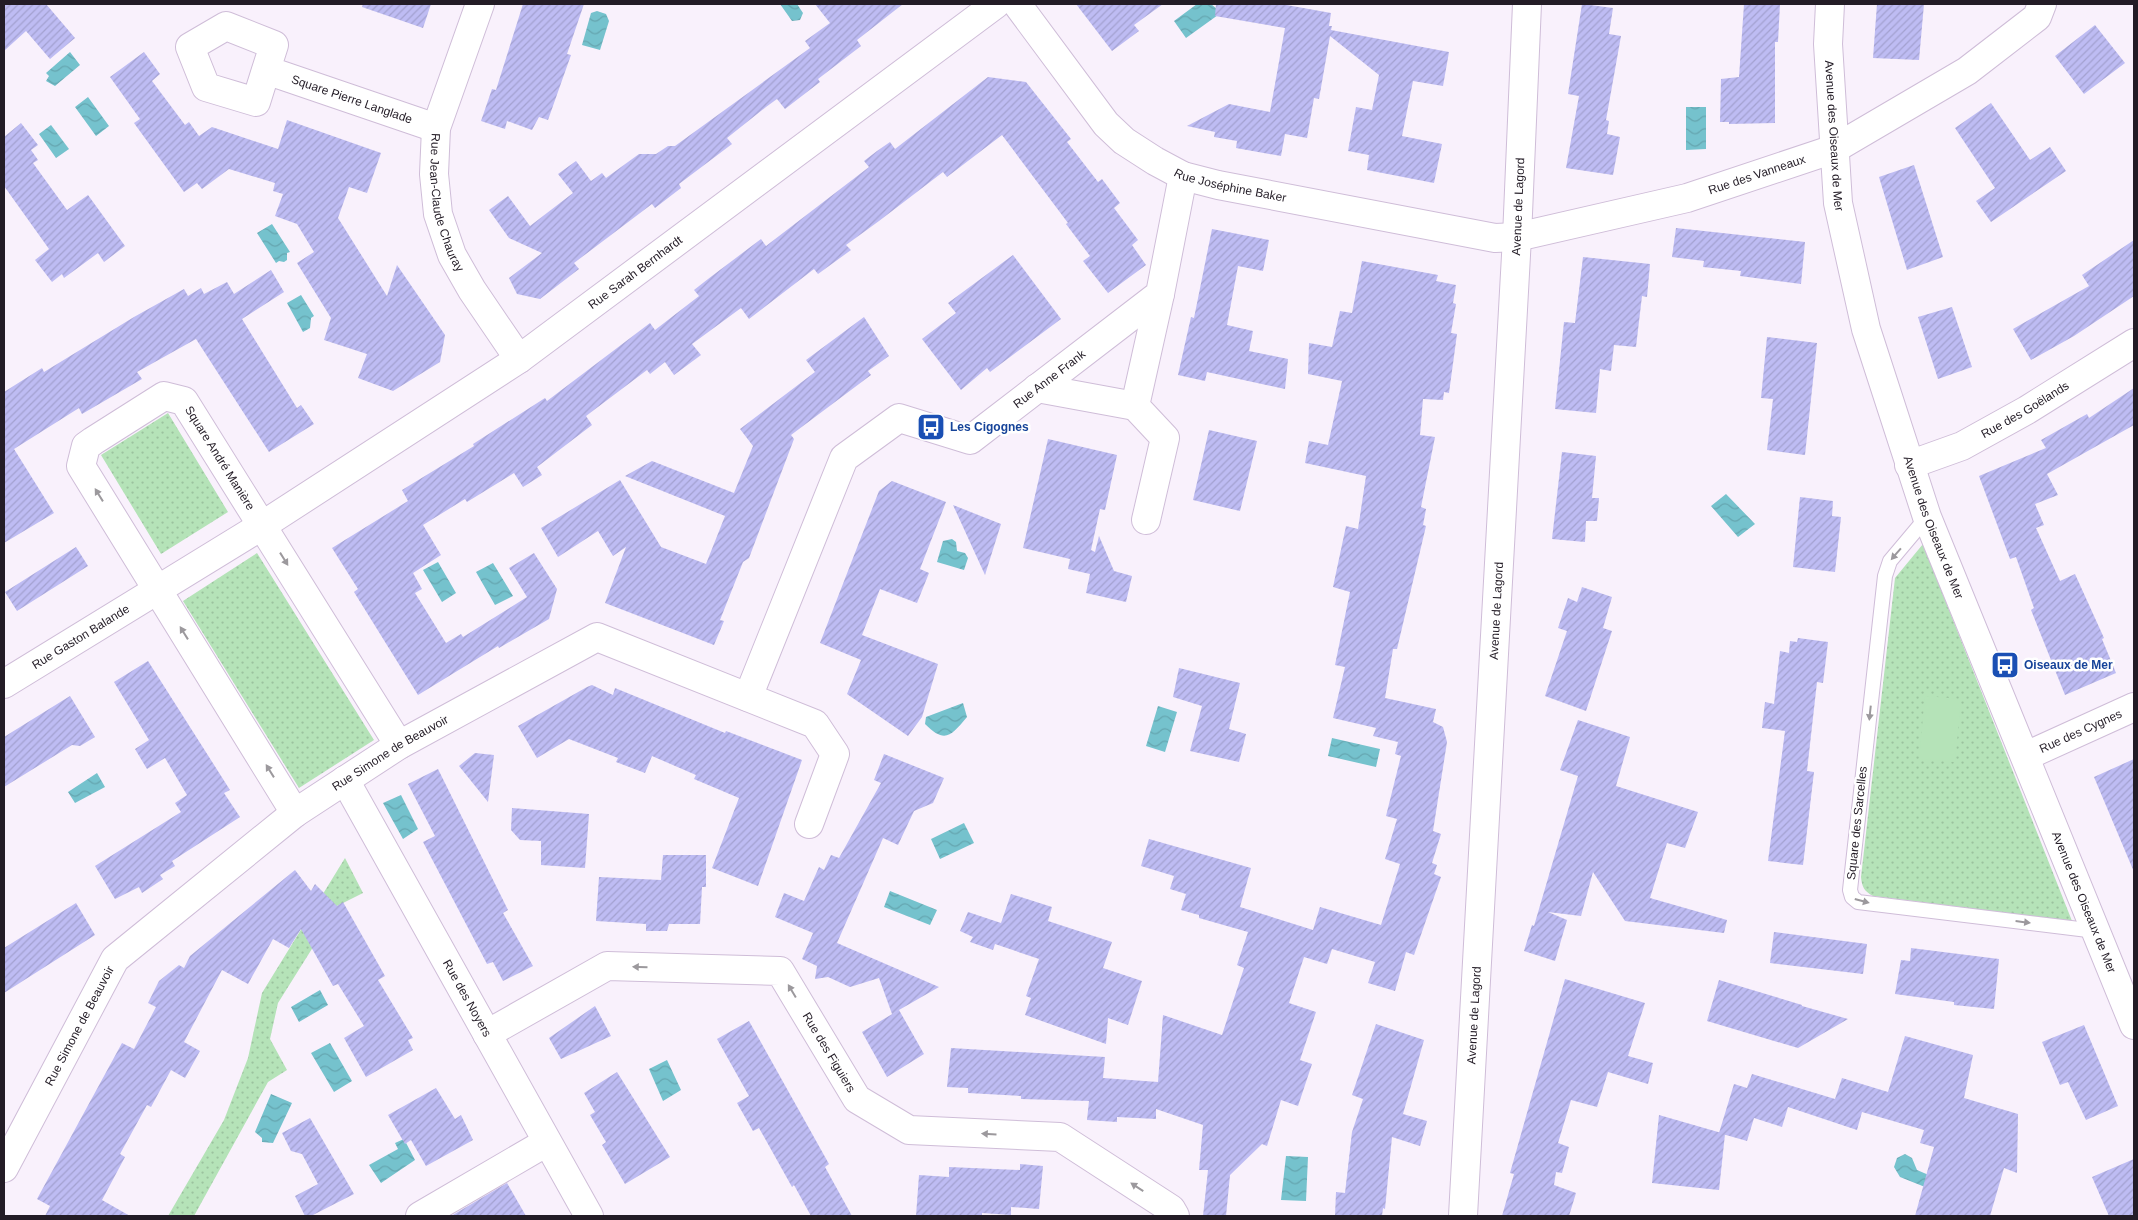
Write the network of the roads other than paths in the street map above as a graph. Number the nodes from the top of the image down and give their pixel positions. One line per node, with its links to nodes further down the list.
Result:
1 (480, 4): 8 (street, Rue Jean-Claude Chauray)
2 (996, 4): 14 (street, Rue Sarah Bernhardt)
3 (1017, 4): 10 (street, Rue Joséphine Baker)
4 (1527, 4): 11 (street, Avenue de Lagord)
5 (1830, 4): 9 (street, Avenue des Oiseaux de Mer)
6 (2042, 4): 9 (street, Rue des Vanneaux)
7 (266, 70): 8 (street, Square Pierre Langlade)
8 (436, 128): 14 (street, Rue Jean-Claude Chauray)
9 (1834, 149): 11 (street, Rue des Vanneaux); 17 (street, Avenue des Oiseaux de Mer)
10 (1183, 176): 11 (street, Rue Joséphine Baker); 12 (street)
11 (1517, 237): 38 (street, Avenue de Lagord)
12 (1160, 294): 15 (street, Rue Anne Frank); 16 (street)
13 (2134, 343): 17 (street, Rue des Goëlands)
14 (519, 359): 20 (street, Rue Sarah Bernhardt)
15 (1037, 388): 16 (street); 23 (street, Rue Anne Frank)
16 (1136, 406): 19 (street)
17 (1909, 465): 18 (street, Avenue des Oiseaux de Mer)
18 (1927, 517): 26 (street, Avenue des Oiseaux de Mer); 30 (lane, Square des Sarcelles, one-way to 30)
19 (1146, 520)
20 (263, 525): 21 (street, Rue Gaston Balande); 21 (street, Square André Manière, one-way to 20); 25 (street, Square André Manière, one-way to 25)
21 (158, 590): 22 (street, Rue Gaston Balande); 28 (street, Square André Manière, one-way to 21)
22 (4, 684)
23 (748, 697): 25 (street, Rue Simone de Beauvoir); 29 (street, Rue Simone de Beauvoir)
24 (2134, 707): 26 (street, Rue des Cygnes)
25 (399, 745): 27 (street, Rue Simone de Beauvoir)
26 (2026, 756): 30 (street, Avenue des Oiseaux de Mer)
27 (345, 780): 28 (street, Rue Simone de Beauvoir); 32 (street, Rue des Noyers)
28 (295, 813): 34 (street, Rue Simone de Beauvoir)
29 (809, 824)
30 (2096, 931): 31 (street, Avenue des Oiseaux de Mer)
31 (2134, 1025)
32 (487, 1034): 33 (street, Rue des Noyers); 37 (street, Rue des Figuiers, one-way to 32)
33 (547, 1142): 35 (street); 36 (street, Rue des Noyers)
34 (4, 1168)
35 (420, 1216)
36 (589, 1216)
37 (1175, 1216)
38 (1463, 1216)

